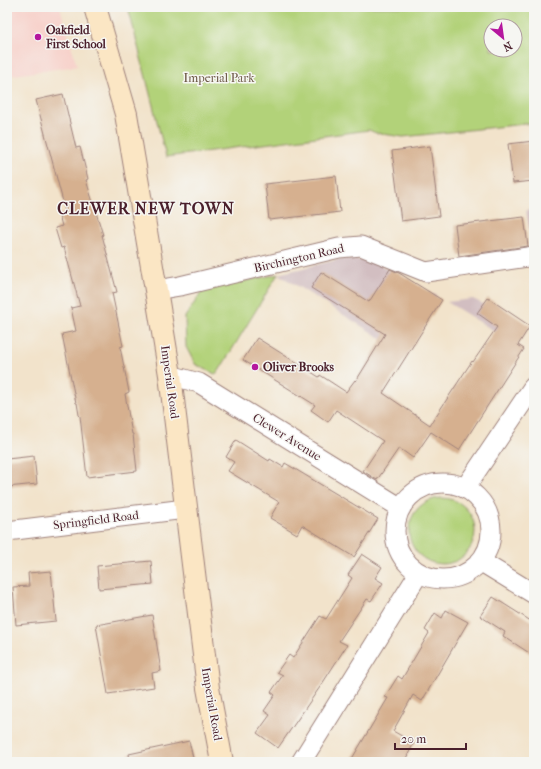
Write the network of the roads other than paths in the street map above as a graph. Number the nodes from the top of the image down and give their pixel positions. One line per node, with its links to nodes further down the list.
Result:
1 (95, 7): 3 (main road, Imperial Road)
2 (534, 256): 3 (street, Birchington Road)
3 (156, 290): 4 (main road, Imperial Road)
4 (170, 375): 7 (street, Clewer Avenue); 8 (main road, Imperial Road)
5 (533, 387): 6 (street)
6 (465, 488): 7 (street); 10 (street)
7 (401, 508): 11 (street)
8 (185, 509): 9 (street, Springfield Road); 13 (main road, Imperial Road)
9 (7, 531)
10 (480, 561): 11 (street); 12 (street)
11 (419, 573): 14 (street)
12 (534, 594)
13 (222, 762)
14 (301, 762)

